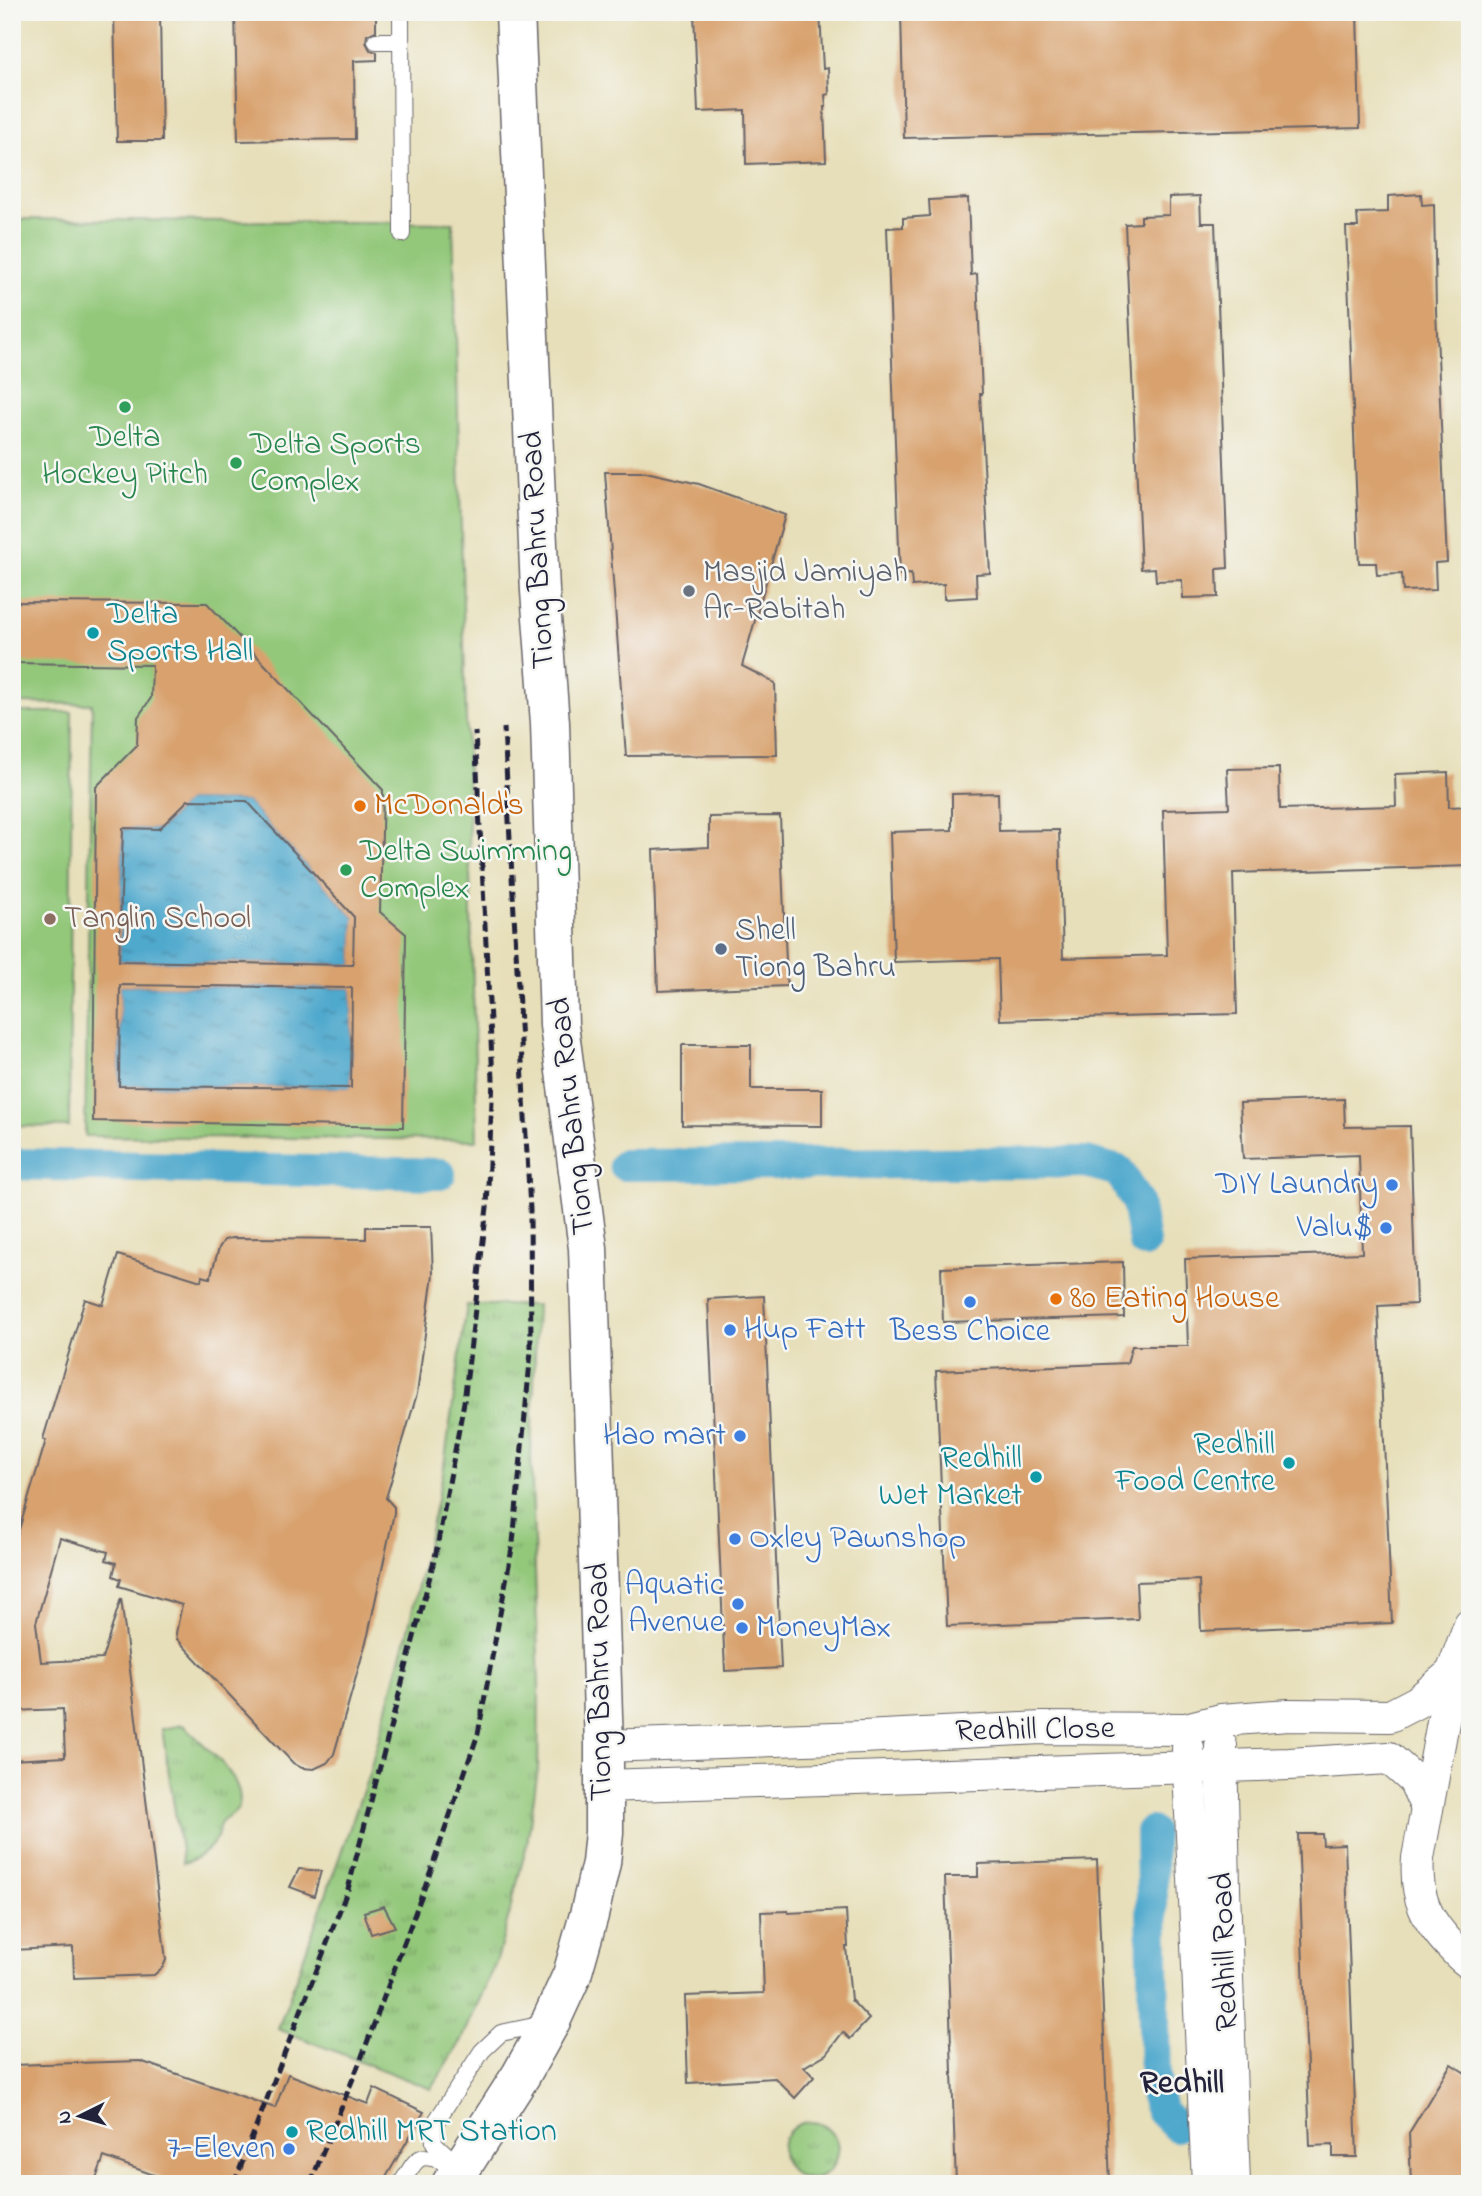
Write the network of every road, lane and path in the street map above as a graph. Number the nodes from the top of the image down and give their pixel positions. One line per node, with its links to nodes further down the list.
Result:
1 (401, 12): 4 (lane)
2 (515, 12): 10 (main road, Tiong Bahru Road)
3 (376, 41): 4 (lane)
4 (401, 41): 5 (lane)
5 (402, 234)
6 (1470, 1624): 7 (street)
7 (1452, 1673): 8 (street, Redhill Close); 14 (street)
8 (1221, 1720): 9 (street, Redhill Close); 12 (street, Redhill Road)
9 (1186, 1729): 10 (street, Redhill Close); 11 (street, Redhill Road)
10 (604, 1746): 13 (main road, Tiong Bahru Road)
11 (1189, 1766): 12 (street, Redhill Close); 13 (street, Redhill Close); 18 (street, Redhill Road)
12 (1221, 1766): 14 (street, Redhill Close); 19 (street, Redhill Road)
13 (604, 1786): 16 (main road, Tiong Bahru Road)
14 (1427, 1808): 15 (street)
15 (1470, 1963)
16 (456, 2176): 17 (lane)
17 (401, 2184)
18 (1208, 2184)
19 (1234, 2184)

